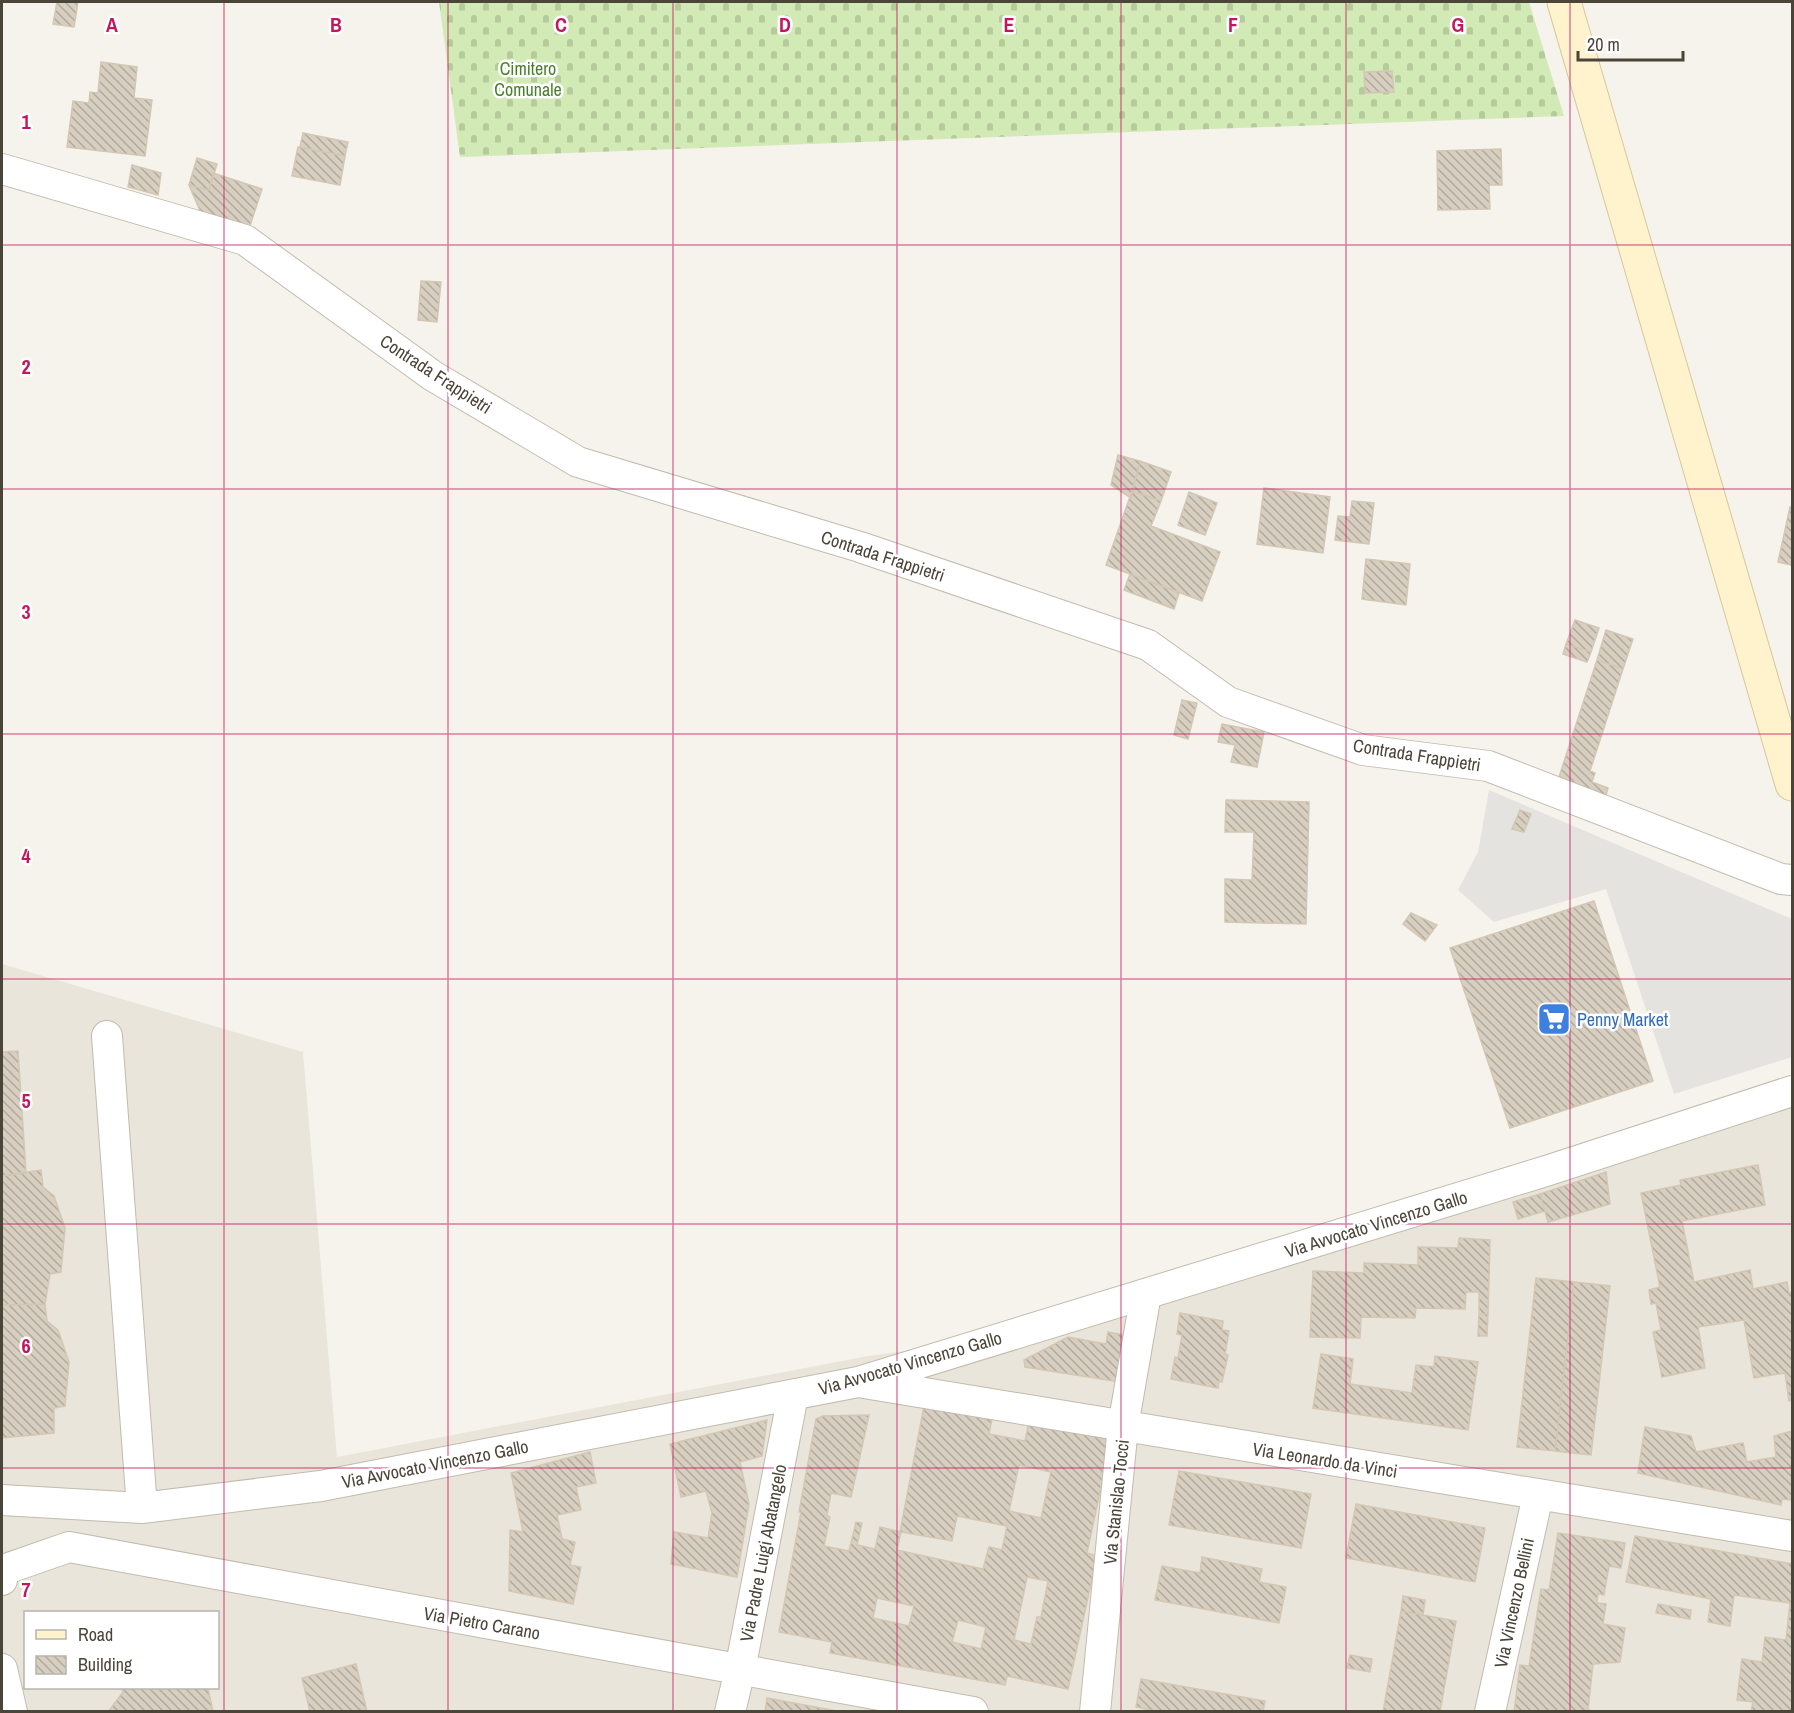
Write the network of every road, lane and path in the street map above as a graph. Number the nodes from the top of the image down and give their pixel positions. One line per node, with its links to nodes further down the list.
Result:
1 (1564, 2): 3 (street)
2 (2, 169): 4 (street, Contrada Frappietri)
3 (1792, 784)
4 (1792, 879)
5 (107, 1036): 13 (street)
6 (1792, 1091): 7 (street, Via Avvocato Vincenzo Gallo)
7 (1146, 1294): 8 (street, Via Avvocato Vincenzo Gallo); 10 (street, Via Stanislao Tocci)
8 (858, 1382): 9 (street, Via Avvocato Vincenzo Gallo); 10 (street, Via Leonardo da Vinci)
9 (793, 1395): 13 (street, Via Avvocato Vincenzo Gallo); 17 (street, Via Padre Luigi Abatangelo)
10 (1123, 1426): 11 (street, Via Leonardo da Vinci); 21 (street, Via Stanislao Tocci)
11 (1538, 1495): 14 (street, Via Leonardo da Vinci); 22 (street, Via Vincenzo Bellini)
12 (2, 1500): 13 (street, Via Avvocato Vincenzo Gallo)
13 (142, 1508)
14 (1792, 1536)
15 (2, 1580): 17 (street, Via Pietro Carano)
16 (2, 1669): 18 (street)
17 (740, 1670): 19 (street, Via Padre Luigi Abatangelo); 20 (street, Via Pietro Carano)
18 (12, 1712)
19 (730, 1712)
20 (973, 1712)
21 (1095, 1712)
22 (1490, 1712)

